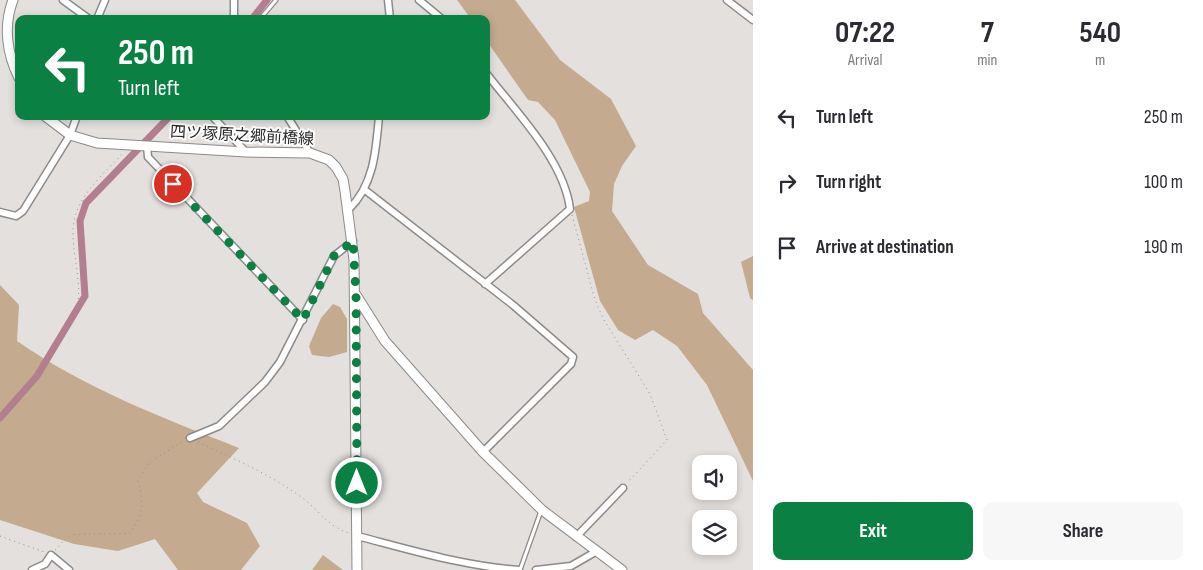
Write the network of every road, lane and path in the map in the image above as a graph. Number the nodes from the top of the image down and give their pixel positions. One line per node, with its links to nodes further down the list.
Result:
1 (13, 0): 16 (main road)
2 (63, 0): 9 (street)
3 (106, 0): 10 (street)
4 (234, 0): 11 (street)
5 (276, 0): 12 (lane)
6 (388, 0): 13 (street)
7 (418, 0): 14 (street)
8 (727, 0): 15 (street)
9 (84, 15)
10 (99, 15)
11 (234, 15)
12 (263, 15)
13 (390, 15)
14 (437, 15)
15 (753, 20)
16 (15, 68)
17 (490, 78): 29 (street)
18 (50, 120): 23 (main road, 四ツ塚原之郷前橋線)
19 (76, 120): 23 (street)
20 (216, 120): 25 (street)
21 (290, 120): 26 (street)
22 (378, 120): 27 (street)
23 (70, 135): 24 (main road, 四ツ塚原之郷前橋線); 30 (street)
24 (140, 146): 25 (main road, 四ツ塚原之郷前橋線); 34 (path); 35 (street)
25 (246, 152): 26 (main road, 四ツ塚原之郷前橋線)
26 (310, 152): 28 (main road, 四ツ塚原之郷前橋線)
27 (365, 190): 28 (street); 32 (street)
28 (348, 209): 31 (main road, 四ツ塚原之郷前橋線)
29 (570, 209): 32 (street); 38 (path)
30 (0, 212)
31 (353, 241): 33 (main road, 四ツ塚原之郷前橋線); 35 (street)
32 (485, 284): 37 (street)
33 (356, 295): 37 (main road); 41 (main road, 四ツ塚原之郷前橋線)
34 (78, 304)
35 (303, 320): 36 (street)
36 (190, 438): 41 (path); 44 (path)
37 (483, 452): 39 (main road)
38 (623, 488): 42 (street)
39 (542, 510): 42 (main road); 48 (lane)
40 (0, 536): 44 (path)
41 (357, 536): 47 (main road, 四ツ塚原之郷前橋線); 48 (street)
42 (576, 537): 43 (main road)
43 (597, 551): 49 (street); 50 (main road)
44 (51, 555): 45 (street); 46 (street)
45 (32, 570)
46 (69, 570)
47 (357, 570)
48 (519, 570)
49 (536, 570)
50 (622, 570)

